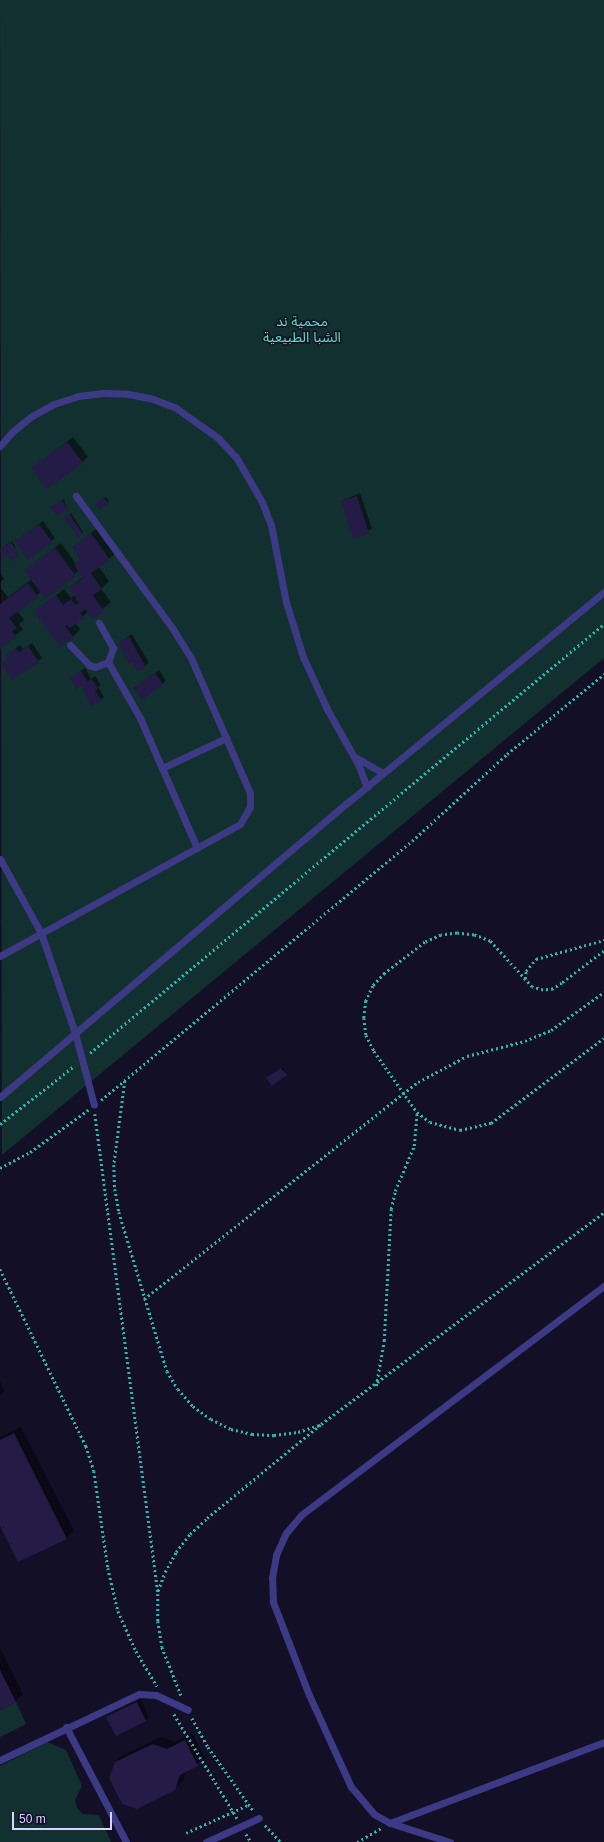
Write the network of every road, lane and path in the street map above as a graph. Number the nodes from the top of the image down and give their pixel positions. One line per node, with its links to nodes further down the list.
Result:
1 (0, 446): 10 (lane)
2 (76, 496): 9 (lane)
3 (604, 592): 12 (lane)
4 (99, 623): 7 (lane)
5 (604, 624): 24 (path)
6 (70, 645): 7 (lane)
7 (108, 662): 11 (lane)
8 (604, 674): 25 (path)
9 (226, 738): 11 (lane); 14 (lane)
10 (355, 757): 12 (lane); 13 (lane)
11 (162, 768): 14 (lane)
12 (383, 773): 13 (lane)
13 (366, 787): 22 (lane)
14 (197, 848): 16 (lane)
15 (0, 859): 16 (lane)
16 (40, 933): 19 (lane); 22 (lane)
17 (604, 940): 20 (path)
18 (604, 951): 20 (path)
19 (0, 956)
20 (526, 979): 26 (path)
21 (604, 992): 26 (path)
22 (75, 1033): 24 (lane); 27 (lane)
23 (604, 1038): 29 (path)
24 (83, 1058): 28 (lane); 30 (path)
25 (125, 1081): 28 (path); 35 (path)
26 (403, 1093): 29 (path); 35 (path)
27 (0, 1096)
28 (94, 1105): 31 (path); 38 (path)
29 (417, 1112): 36 (path)
30 (0, 1124)
31 (0, 1168)
32 (604, 1212): 36 (path)
33 (0, 1269): 39 (path)
34 (604, 1286): 47 (lane)
35 (144, 1299): 37 (path)
36 (376, 1386): 37 (path)
37 (321, 1424): 38 (path)
38 (158, 1594): 40 (path)
39 (165, 1699): 40 (lane); 41 (lane); 45 (path)
40 (188, 1710): 44 (path)
41 (66, 1727): 43 (lane); 50 (lane)
42 (604, 1742): 47 (lane)
43 (0, 1760)
44 (248, 1805): 45 (path); 46 (path)
45 (233, 1812): 48 (path); 49 (path)
46 (259, 1818): 48 (lane); 53 (path)
47 (390, 1823): 54 (path); 55 (lane)
48 (242, 1826): 51 (lane); 52 (path)
49 (186, 1833)
50 (126, 1842)
51 (206, 1842)
52 (251, 1842)
53 (281, 1842)
54 (356, 1842)
55 (450, 1842)

